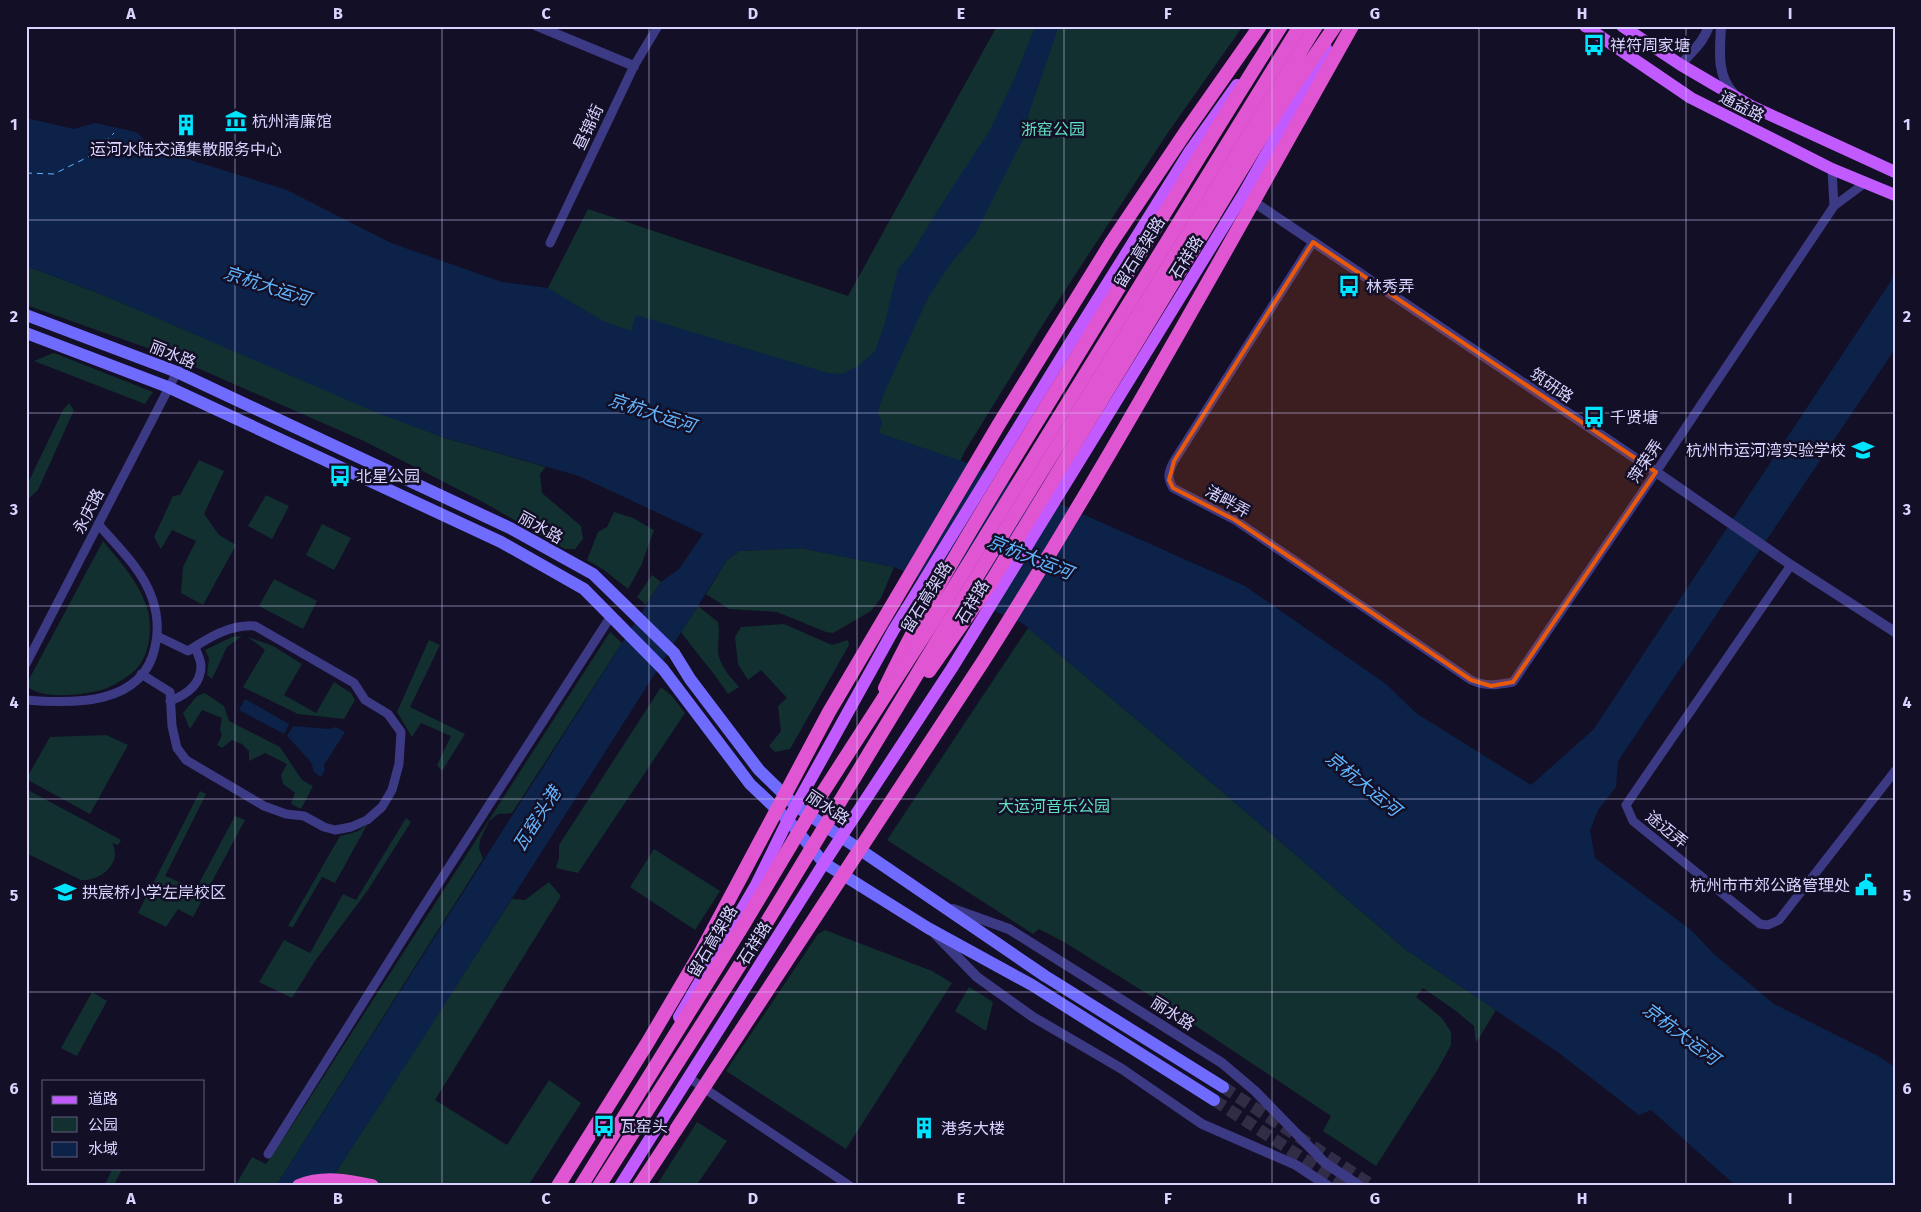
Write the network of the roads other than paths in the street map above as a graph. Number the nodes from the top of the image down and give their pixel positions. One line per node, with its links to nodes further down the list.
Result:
1 (536, 26): 15 (street)
2 (658, 26): 15 (street, 昼锦街)
3 (1260, 26): 57 (highway, 留石高架路, bridge)
4 (1280, 26): 41 (highway, bridge); 44 (main road, 石祥路)
5 (1300, 26): 41 (highway, 留石高架路, bridge)
6 (1316, 26): 42 (highway, 留石高架路)
7 (1335, 26): 42 (highway)
8 (1338, 26): 20 (main road, 石祥路)
9 (1352, 26): 63 (highway, bridge)
10 (1585, 26): 17 (main road, 通益路)
11 (1622, 26): 14 (main road, 通益路)
12 (1709, 26): 14 (street)
13 (1721, 26): 16 (street)
14 (1681, 65): 16 (main road, 通益路)
15 (634, 66): 24 (street, 昼锦街)
16 (1738, 99): 18 (main road, 通益路)
17 (1832, 169): 19 (main road, 通益路); 22 (street)
18 (1895, 172)
19 (1865, 183): 21 (main road, 通益路); 22 (street, 萍荣弄)
20 (1243, 195): 23 (street, 筑研路); 46 (main road, 石祥路)
21 (1895, 195)
22 (1834, 206): 29 (street, 萍荣弄)
23 (1313, 242): 29 (street, 筑研路); 38 (street, 渚畔弄)
24 (550, 243)
25 (26, 315): 27 (main road, 丽水路)
26 (26, 333): 28 (main road, 丽水路)
27 (177, 372): 28 (street, 永庆路); 44 (main road, 丽水路)
28 (168, 387): 30 (street, 永庆路); 32 (main road, 丽水路)
29 (1656, 472): 31 (street, 筑研路); 38 (street, 萍荣弄)
30 (98, 524): 34 (street); 36 (street, 永庆路)
31 (1791, 566): 33 (street, 筑研路); 43 (street, 途迈弄)
32 (611, 616): 45 (main road, 丽水路); 54 (street)
33 (1895, 632)
34 (157, 636): 35 (street); 37 (street)
35 (195, 647): 40 (street); 40 (street)
36 (26, 664)
37 (141, 674): 39 (street); 40 (street)
38 (1513, 682)
39 (26, 700)
40 (170, 701)
41 (871, 716): 53 (highway, 留石高架路, bridge)
42 (876, 744): 61 (highway, 留石高架路, bridge)
43 (1895, 771)
44 (796, 806): 45 (main road, 石祥路); 46 (main road, 丽水路)
45 (788, 820): 47 (main road, 丽水路); 59 (main road, 石祥路)
46 (842, 836): 47 (main road, 石祥路); 48 (main road, 丽水路)
47 (824, 863): 49 (main road, 丽水路); 50 (main road, 石祥路)
48 (943, 906): 51 (main road, 丽水路); 66 (street, 丽水路)
49 (928, 928): 52 (main road, 丽水路); 65 (street, 丽水路)
50 (688, 1078): 62 (main road, 石祥路); 64 (street)
51 (1224, 1087)
52 (1214, 1100)
53 (624, 1119): 58 (highway, bridge); 60 (highway, 留石高架路, bridge)
54 (268, 1154)
55 (299, 1186): 56 (highway)
56 (372, 1186)
57 (558, 1186)
58 (567, 1186)
59 (576, 1186)
60 (581, 1186)
61 (598, 1186)
62 (620, 1186)
63 (639, 1186)
64 (850, 1186)
65 (1328, 1186)
66 (1360, 1186)

